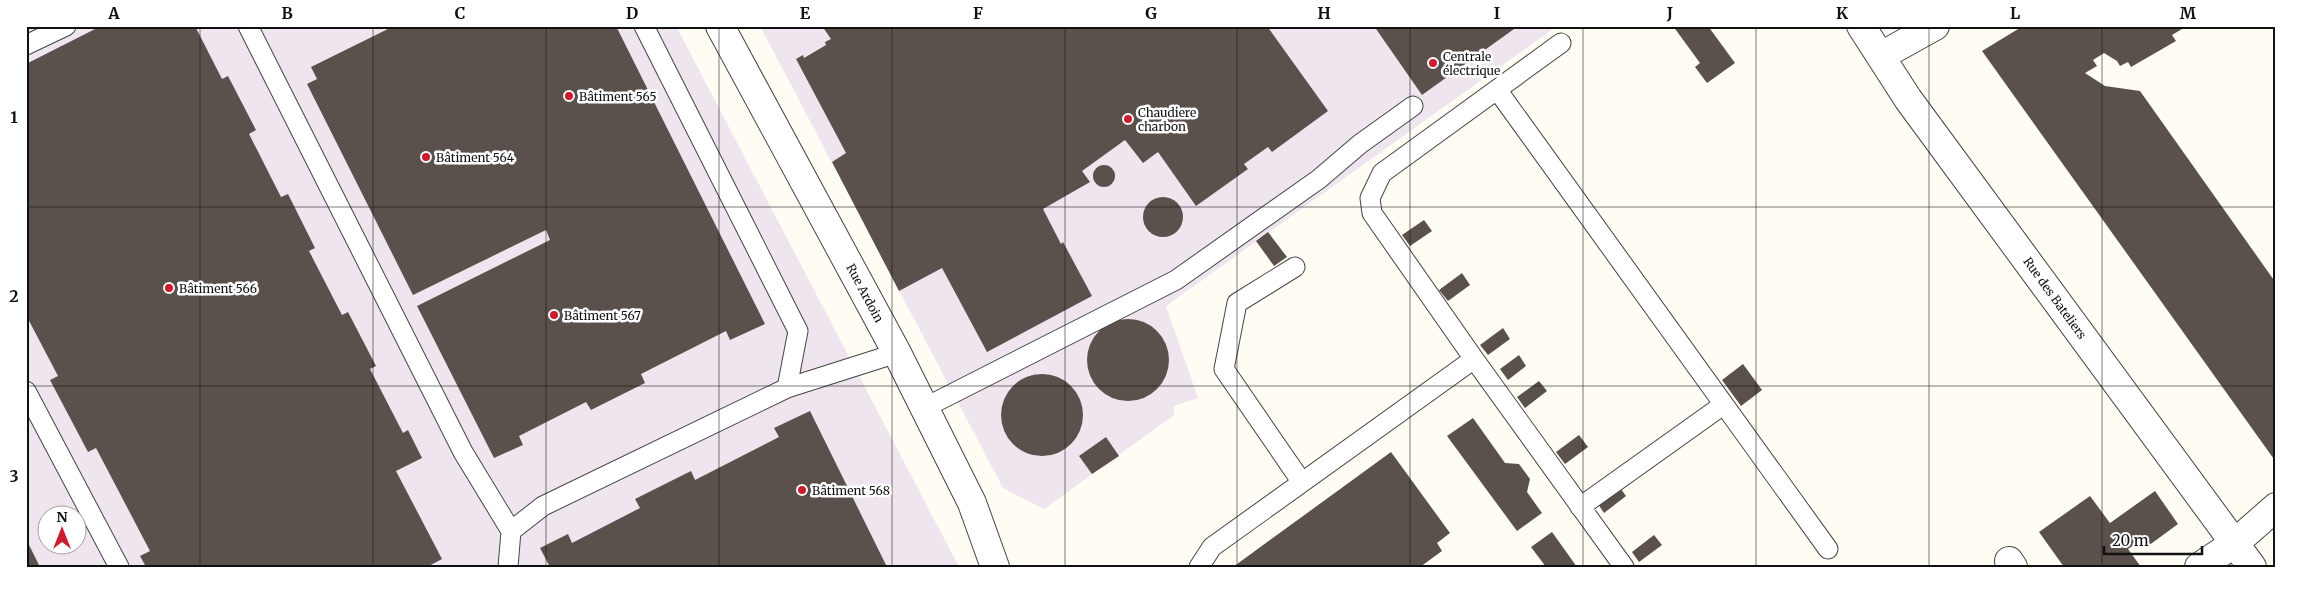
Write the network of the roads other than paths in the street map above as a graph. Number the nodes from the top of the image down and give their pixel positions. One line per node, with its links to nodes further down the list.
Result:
1 (66, 26): 8 (lane)
2 (248, 26): 22 (lane)
3 (644, 26): 15 (lane)
4 (720, 26): 13 (street, Rue Ardoin)
5 (1861, 26): 9 (street, Rue des Bateliers)
6 (1935, 26): 9 (street)
7 (1561, 43): 10 (lane)
8 (26, 45)
9 (1881, 56): 23 (street, Rue des Bateliers)
10 (1498, 90): 14 (lane); 17 (lane)
11 (1413, 106): 18 (lane)
12 (1295, 267): 19 (lane)
13 (897, 353): 15 (lane); 18 (street, Rue Ardoin)
14 (1474, 359): 19 (lane); 20 (lane)
15 (787, 388): 22 (lane)
16 (26, 391): 25 (lane)
17 (1723, 405): 20 (lane); 24 (lane)
18 (924, 408): 27 (street, Rue Ardoin)
19 (1301, 482): 28 (lane)
20 (1580, 507): 29 (lane)
21 (2276, 507): 23 (street)
22 (511, 531): 26 (lane)
23 (2235, 543): 30 (street); 31 (street, Rue des Bateliers)
24 (1828, 549)
25 (118, 567)
26 (508, 567)
27 (995, 567)
28 (1199, 567)
29 (1624, 567)
30 (2199, 567)
31 (2252, 567)

